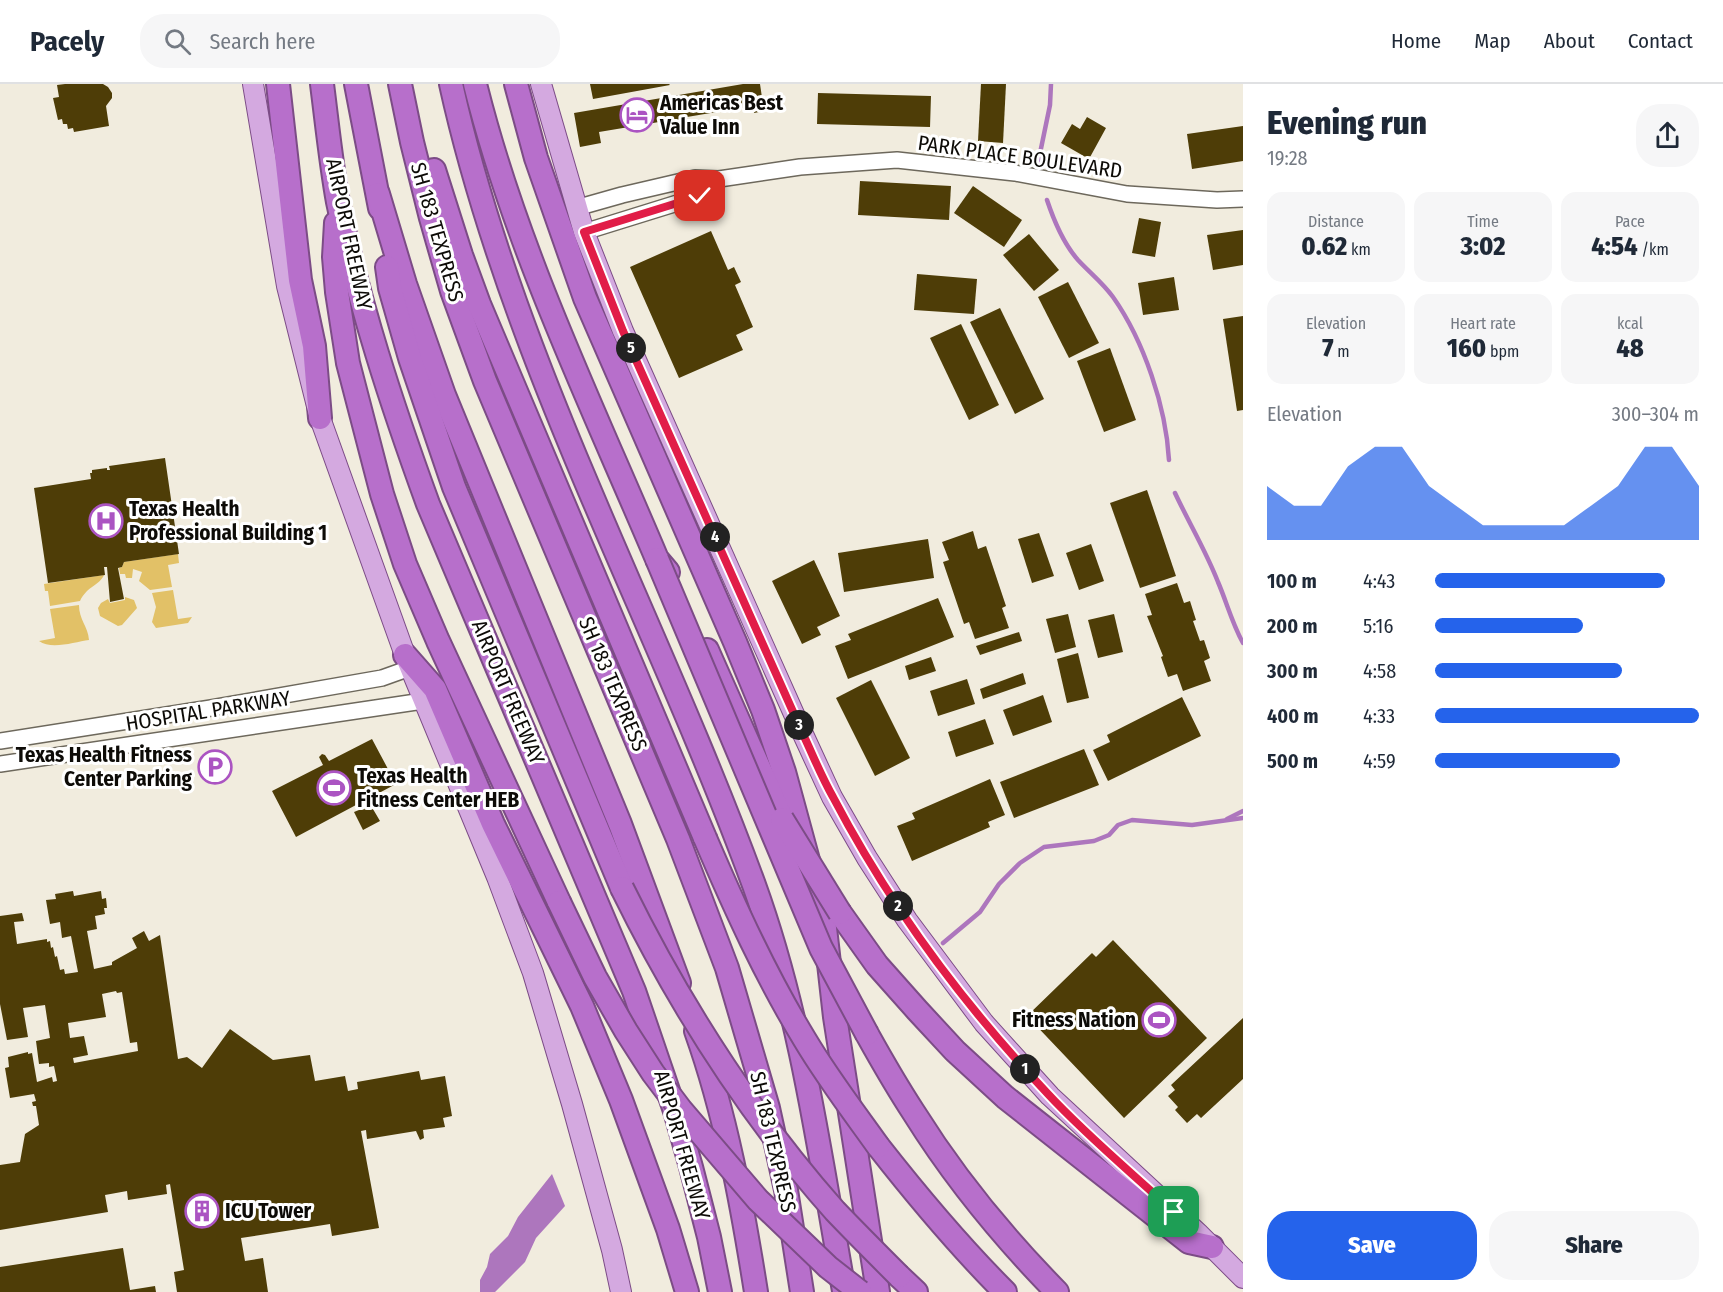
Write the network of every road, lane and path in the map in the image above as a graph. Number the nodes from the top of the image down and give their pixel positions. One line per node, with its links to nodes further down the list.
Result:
1 (253, 84): 17 (main road)
2 (278, 84): 17 (highway)
3 (322, 84): 14 (highway, AIRPORT FREEWAY)
4 (356, 84): 12 (highway)
5 (400, 84): 29 (highway, SH 183 TEXPRESS)
6 (406, 84): 34 (highway, bridge)
7 (450, 84): 30 (highway)
8 (475, 84): 18 (highway)
9 (516, 84): 32 (highway)
10 (541, 84): 15 (main road)
11 (719, 179): 13 (street, PARK PLACE BOULEVARD); 15 (street, PARK PLACE BOULEVARD); 16 (street, PARK PLACE BOULEVARD)
12 (378, 194): 28 (highway, SH 183 TEXPRESS); 33 (highway, bridge)
13 (1243, 199)
14 (338, 201): 27 (highway, AIRPORT FREEWAY); 31 (highway, bridge)
15 (576, 208): 16 (main road)
16 (584, 232): 23 (main road)
17 (320, 418): 19 (main road)
18 (657, 559): 23 (highway, bridge); 35 (highway, bridge)
19 (408, 662): 20 (main road); 21 (street, HOSPITAL PARKWAY); 26 (highway)
20 (423, 701): 22 (street, HOSPITAL PARKWAY); 25 (main road)
21 (0, 741)
22 (0, 764)
23 (1212, 1247): 24 (main road)
24 (1243, 1278)
25 (621, 1292)
26 (687, 1292)
27 (720, 1292)
28 (756, 1292)
29 (802, 1292)
30 (844, 1292)
31 (860, 1292)
32 (878, 1292)
33 (916, 1292)
34 (1005, 1292)
35 (1057, 1292)

